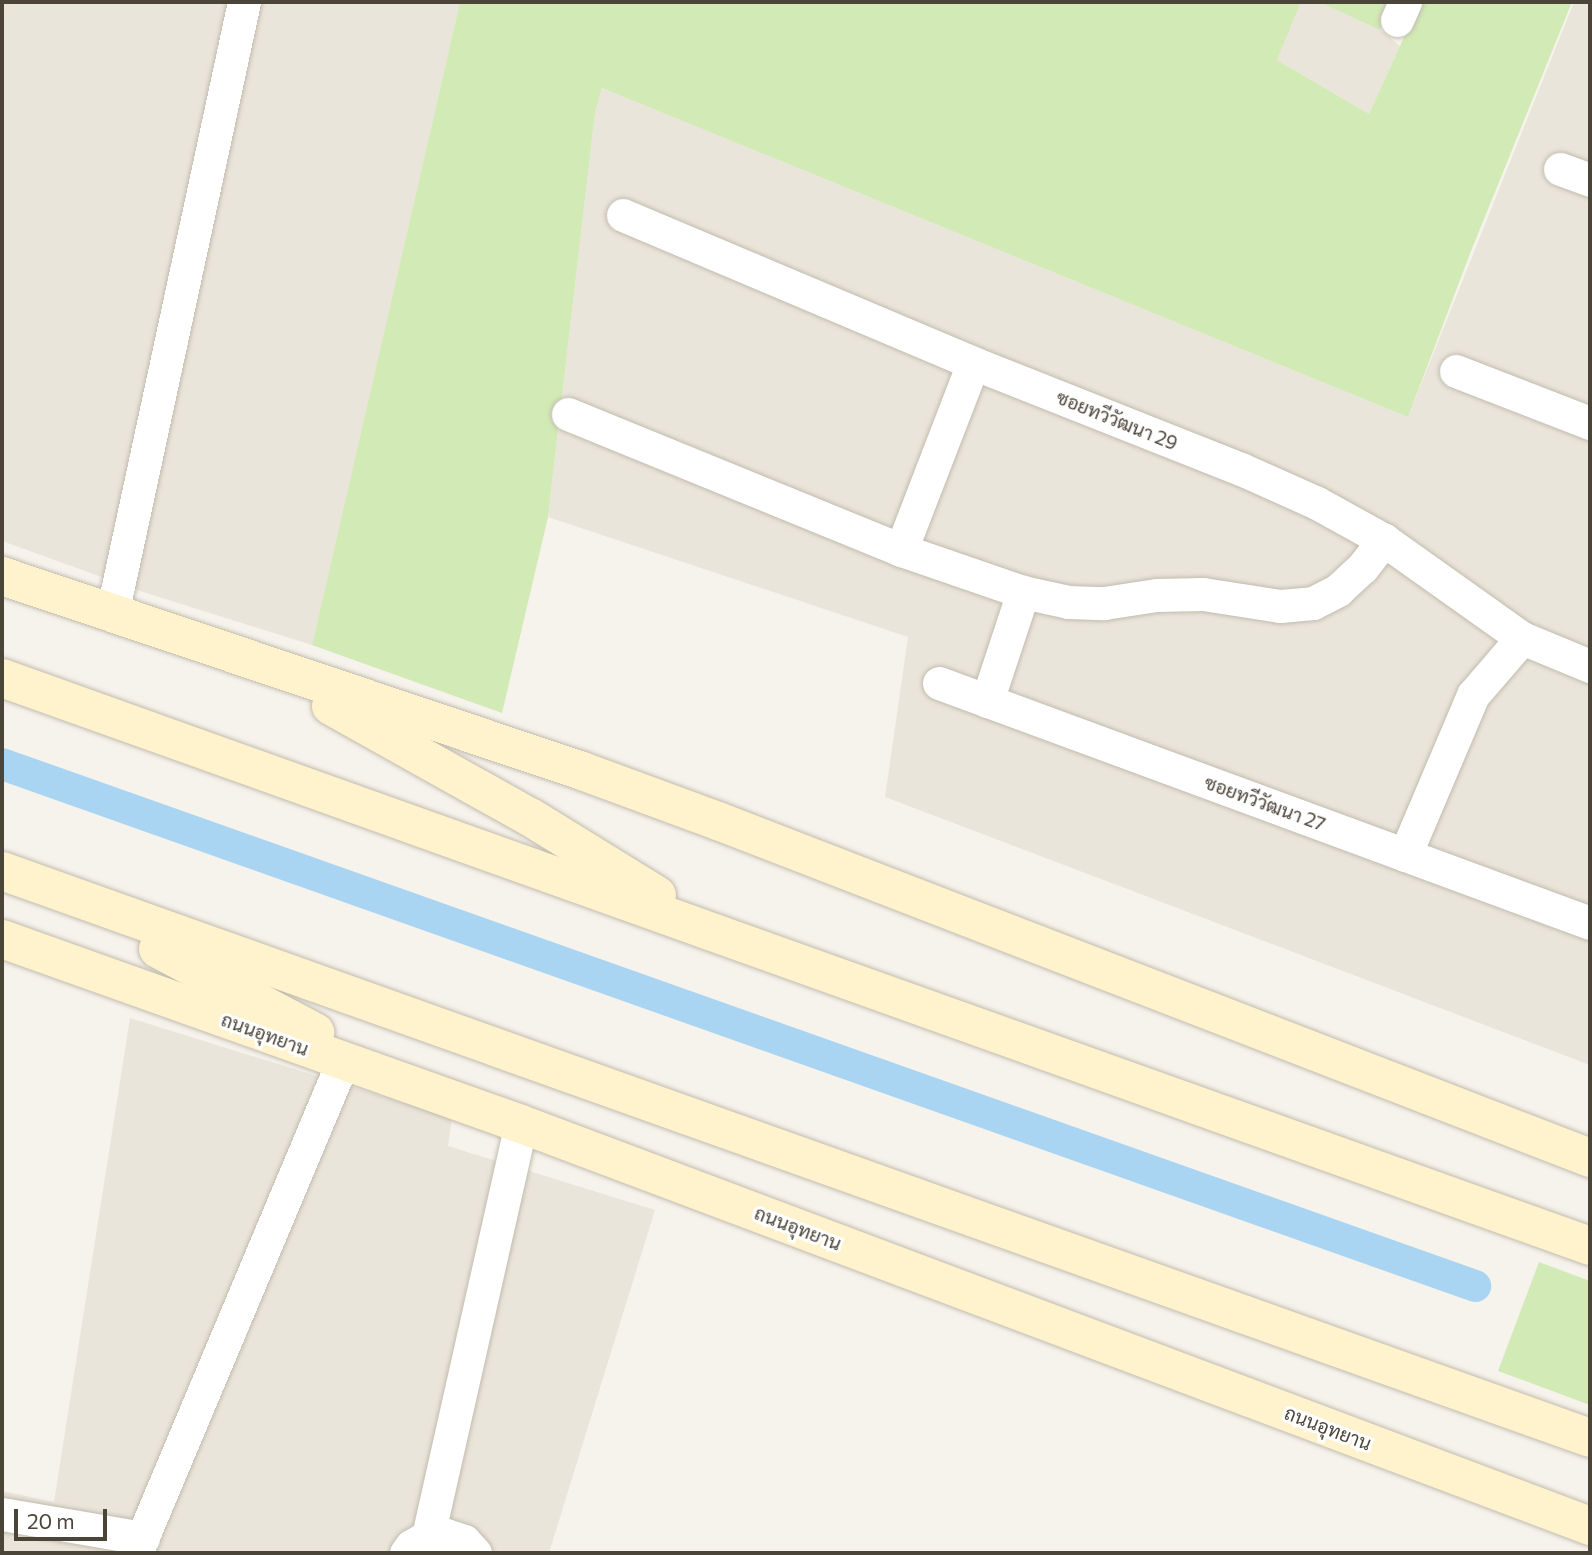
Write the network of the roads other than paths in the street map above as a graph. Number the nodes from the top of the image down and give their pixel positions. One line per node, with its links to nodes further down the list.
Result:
1 (244, 2): 11 (street)
2 (623, 215): 3 (street, ซอยทวีวัฒนา 29)
3 (973, 363): 7 (street, ซอยทวีวัฒนา 29); 8 (street)
4 (1456, 372): 6 (street)
5 (568, 414): 8 (street)
6 (1590, 423)
7 (1384, 540): 10 (street); 12 (street, ซอยทวีวัฒนา 29)
8 (901, 550): 10 (street)
9 (2, 576): 11 (main road)
10 (1023, 592): 17 (street)
11 (112, 614): 13 (main road)
12 (1521, 638): 14 (street, ซอยทวีวัฒนา 29); 18 (street)
13 (250, 660): 21 (main road); 26 (main road)
14 (1590, 666)
15 (2, 678): 21 (main road)
16 (939, 683): 17 (street, ซอยทวีวัฒนา 27)
17 (987, 701): 18 (street, ซอยทวีวัฒนา 27)
18 (1405, 855): 20 (street, ซอยทวีวัฒนา 27)
19 (2, 872): 24 (main road); 28 (main road)
20 (1590, 922)
21 (722, 936): 27 (main road)
22 (2, 939): 23 (main road, ถนนอุทยาน)
23 (342, 1063): 24 (main road, ถนนอุทยาน); 32 (street)
24 (418, 1088): 25 (main road, ถนนอุทยาน)
25 (521, 1124): 30 (main road, ถนนอุทยาน); 31 (street)
26 (1590, 1158)
27 (1589, 1245)
28 (1590, 1438)
29 (2, 1514): 32 (street)
30 (1590, 1526)
31 (417, 1545): 33 (street)
32 (139, 1546)
33 (475, 1553)

